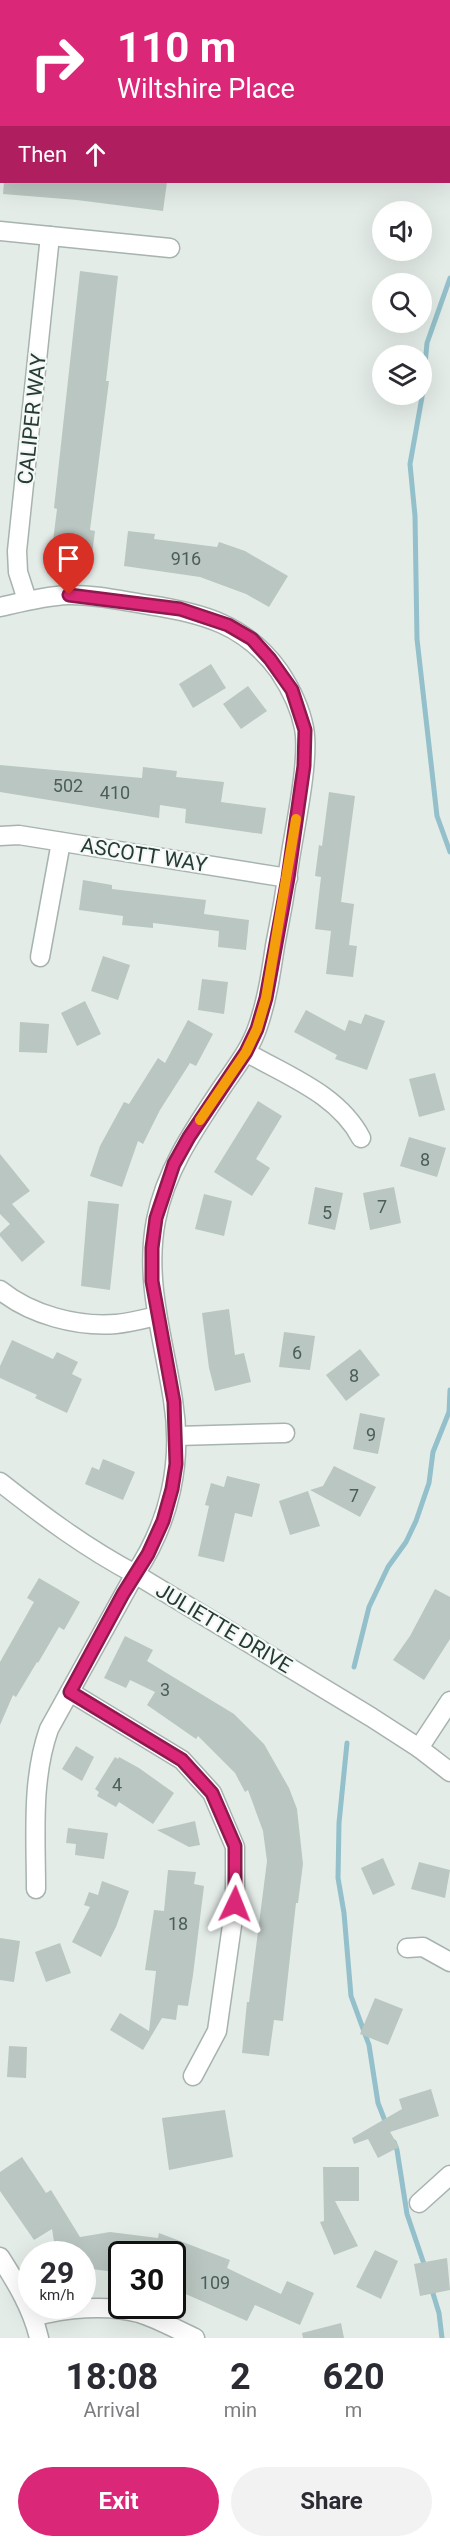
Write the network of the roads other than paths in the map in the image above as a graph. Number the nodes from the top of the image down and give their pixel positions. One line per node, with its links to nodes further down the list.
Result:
1 (0, 231): 2 (street)
2 (50, 236): 3 (street); 4 (street, CALIPER WAY)
3 (170, 248)
4 (27, 600): 5 (street); 8 (street)
5 (0, 607)
6 (0, 836): 7 (street, ASCOTT WAY)
7 (61, 842): 8 (street, ASCOTT WAY); 9 (street)
8 (288, 878): 10 (street)
9 (40, 957)
10 (246, 1052): 11 (street); 13 (street)
11 (361, 1138)
12 (0, 1290): 13 (street)
13 (157, 1316): 15 (street)
14 (285, 1433): 15 (street)
15 (177, 1436): 17 (street)
16 (0, 1482): 17 (street, JULIETTE DRIVE)
17 (135, 1574): 18 (street); 20 (street, JULIETTE DRIVE)
18 (70, 1692): 22 (street); 25 (street)
19 (450, 1701): 20 (street)
20 (419, 1748): 21 (street, JULIETTE DRIVE)
21 (450, 1772)
22 (36, 1889)
23 (406, 1948): 24 (street)
24 (450, 1962)
25 (193, 2076)
26 (450, 2175): 27 (street)
27 (419, 2203)
28 (0, 2257): 29 (street)
29 (18, 2290)
30 (96, 2310): 32 (street)
31 (34, 2319): 33 (street)
32 (192, 2337)
33 (39, 2338)

